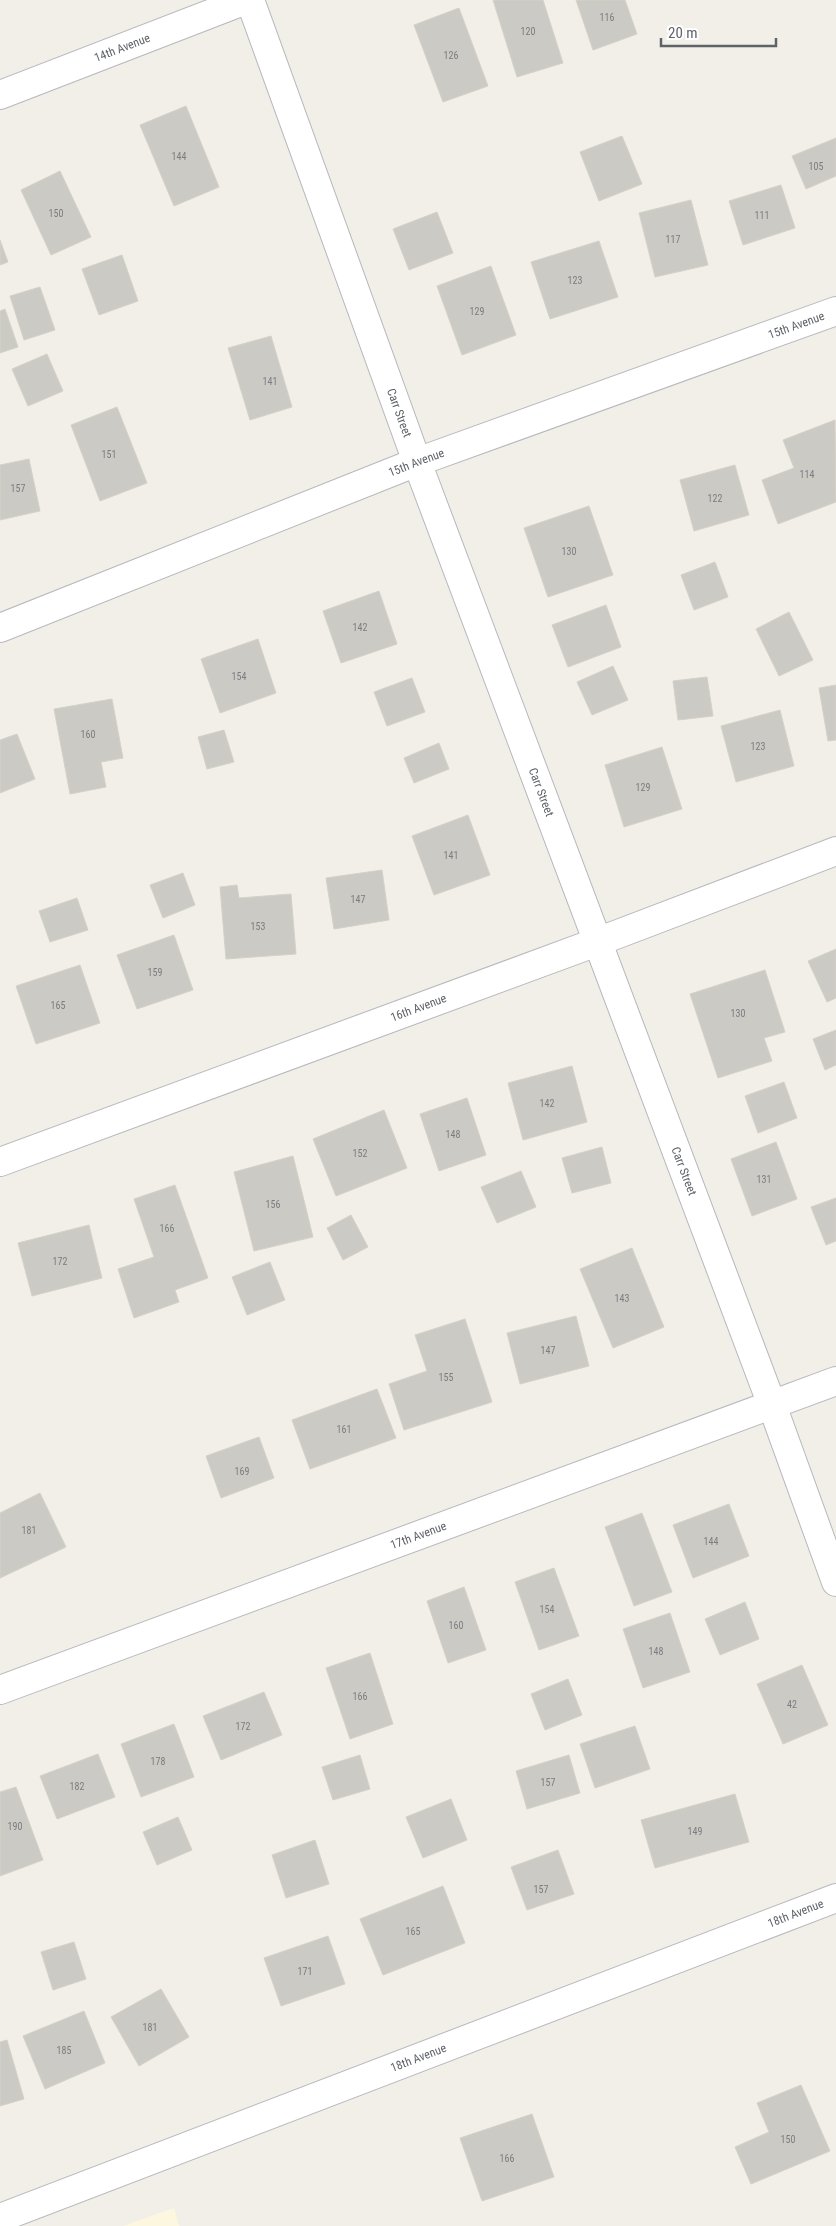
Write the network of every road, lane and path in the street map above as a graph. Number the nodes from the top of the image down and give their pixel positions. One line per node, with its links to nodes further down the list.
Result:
1 (246, 0): 3 (street, 14th Avenue)
2 (250, 0): 5 (street, Carr Street)
3 (0, 95)
4 (836, 311): 5 (street, 15th Avenue)
5 (417, 462): 6 (street, 15th Avenue); 8 (street, Carr Street)
6 (0, 628)
7 (836, 851): 8 (street, 16th Avenue)
8 (598, 942): 9 (street, 16th Avenue); 11 (street, Carr Street)
9 (0, 1162)
10 (836, 1381): 11 (street, 17th Avenue)
11 (772, 1404): 12 (street, Carr Street); 13 (street, 17th Avenue)
12 (836, 1582)
13 (0, 1690)
14 (836, 1898): 15 (street, 18th Avenue)
15 (0, 2218)

